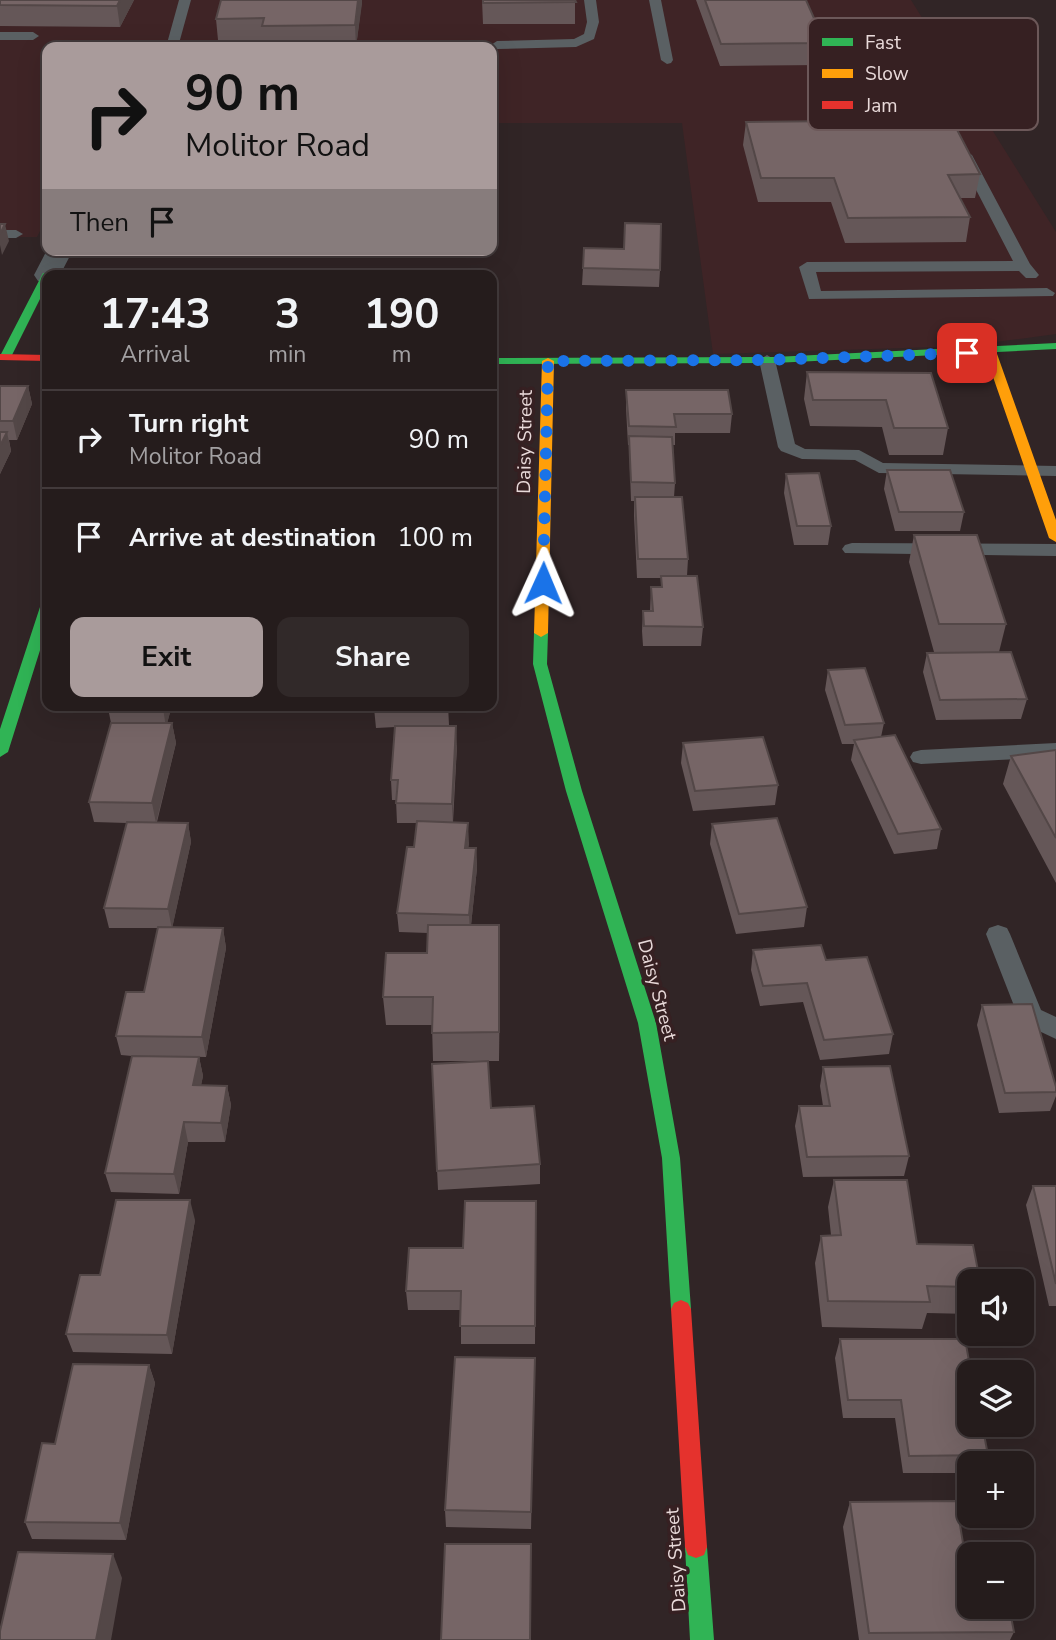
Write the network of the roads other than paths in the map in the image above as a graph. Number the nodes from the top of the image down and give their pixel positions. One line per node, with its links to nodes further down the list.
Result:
1 (185, 0): 6 (lane)
2 (590, 0): 7 (lane)
3 (654, 0): 8 (lane)
4 (0, 36): 5 (lane)
5 (33, 36)
6 (173, 42)
7 (497, 45)
8 (667, 60)
9 (959, 143): 10 (lane)
10 (1023, 266): 12 (lane); 12 (lane)
11 (42, 284): 15 (street)
12 (1051, 298)
13 (1056, 346): 14 (street)
14 (989, 351): 17 (street); 20 (street)
15 (2, 357): 16 (street)
16 (42, 358)
17 (767, 360): 19 (street); 20 (lane)
18 (497, 361): 19 (street)
19 (548, 361): 31 (street, Daisy Street)
20 (1032, 471): 21 (lane); 22 (street)
21 (1056, 471)
22 (1055, 533)
23 (852, 550): 24 (lane)
24 (1056, 550)
25 (42, 622): 27 (street)
26 (1056, 750): 28 (lane)
27 (0, 752)
28 (921, 758)
29 (998, 934): 30 (lane)
30 (1056, 1029)
31 (702, 1640)

